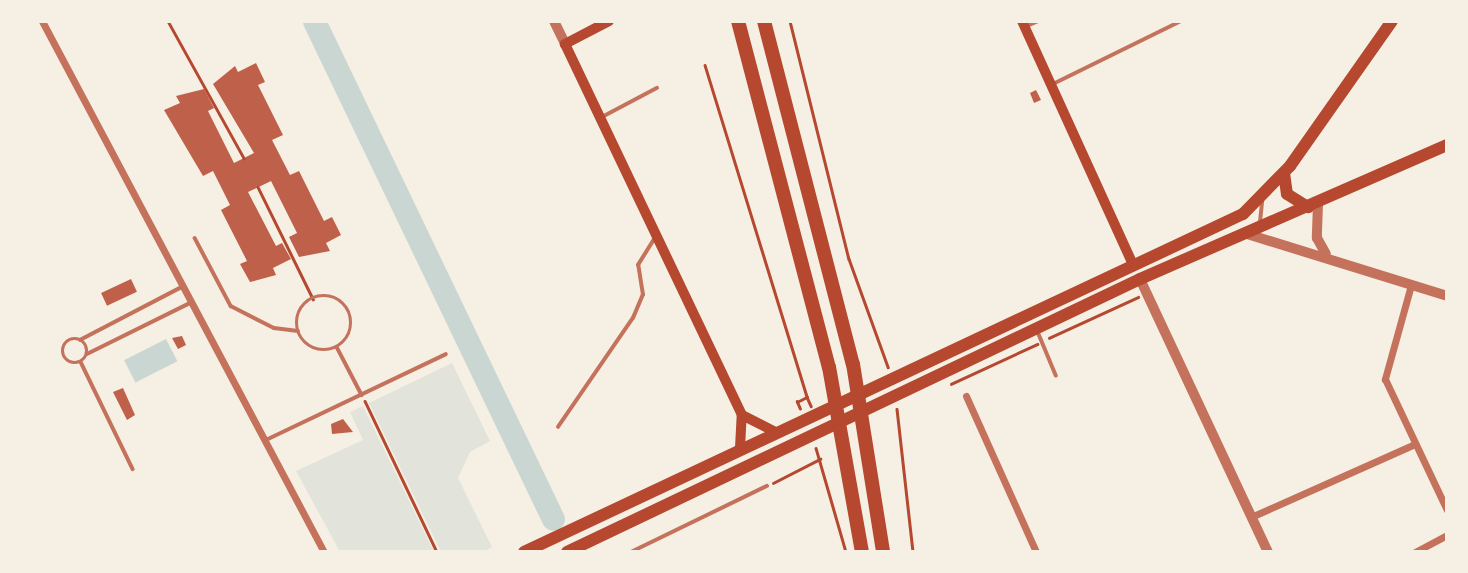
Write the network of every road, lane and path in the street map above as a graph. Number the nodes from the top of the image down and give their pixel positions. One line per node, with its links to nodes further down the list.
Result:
1 (42, 21): 34 (street)
2 (168, 21): 20 (path)
3 (554, 21): 13 (street)
4 (609, 21): 13 (main road)
5 (731, 21): 14 (main road)
6 (738, 21): 14 (highway)
7 (764, 21): 77 (highway)
8 (790, 21): 47 (path)
9 (1038, 21): 12 (lane)
10 (1181, 21): 16 (lane)
11 (1392, 21): 21 (main road)
12 (1023, 24): 16 (main road)
13 (565, 44): 18 (main road)
14 (750, 57): 76 (highway)
15 (705, 65): 52 (path)
16 (1051, 85): 31 (main road)
17 (657, 88): 18 (lane)
18 (600, 118): 27 (main road)
19 (1447, 145): 24 (main road)
20 (244, 158)
21 (1284, 173): 23 (main road); 24 (main road)
22 (258, 187): 37 (path)
23 (1264, 197): 25 (lane); 31 (main road)
24 (1313, 205): 25 (main road); 30 (street)
25 (1261, 225): 26 (main road); 29 (lane)
26 (1242, 233): 29 (street); 32 (main road)
27 (658, 234): 56 (main road); 57 (lane)
28 (195, 238): 40 (lane)
29 (1272, 238): 30 (street)
30 (1326, 254): 33 (street)
31 (1133, 265): 58 (main road)
32 (1140, 279): 35 (street); 39 (main road)
33 (1411, 285): 36 (street); 60 (street)
34 (184, 286): 38 (street); 41 (lane)
35 (1147, 293): 42 (path); 67 (street)
36 (1447, 296)
37 (313, 299): 40 (lane); 43 (lane)
38 (192, 302): 44 (lane); 59 (street)
39 (1035, 327): 42 (lane); 69 (main road)
40 (298, 331): 43 (lane)
41 (80, 340): 44 (lane); 46 (lane)
42 (1042, 342): 48 (lane); 49 (path)
43 (337, 347): 50 (lane)
44 (87, 354): 46 (lane)
45 (446, 354): 50 (lane)
46 (81, 362): 64 (lane)
47 (887, 366)
48 (1056, 374)
49 (946, 386)
50 (362, 395): 59 (lane); 71 (path)
51 (966, 396): 79 (street)
52 (807, 397)
53 (797, 402): 55 (path)
54 (909, 404): 78 (path)
55 (800, 410)
56 (742, 415): 58 (main road); 62 (main road)
57 (558, 427)
58 (776, 432): 62 (main road)
59 (266, 440): 70 (street)
60 (1415, 444): 66 (street); 67 (street)
61 (815, 446): 63 (path)
62 (740, 448): 72 (main road)
63 (820, 459): 65 (path); 75 (path)
64 (133, 469)
65 (767, 486): 74 (lane)
66 (1447, 510)
67 (1251, 517): 80 (street)
68 (1447, 535): 81 (street)
69 (584, 548): 73 (main road)
70 (324, 552)
71 (437, 552)
72 (524, 552)
73 (567, 552)
74 (631, 552)
75 (846, 552)
76 (862, 552)
77 (883, 552)
78 (913, 552)
79 (1036, 552)
80 (1268, 552)
81 (1415, 552)

